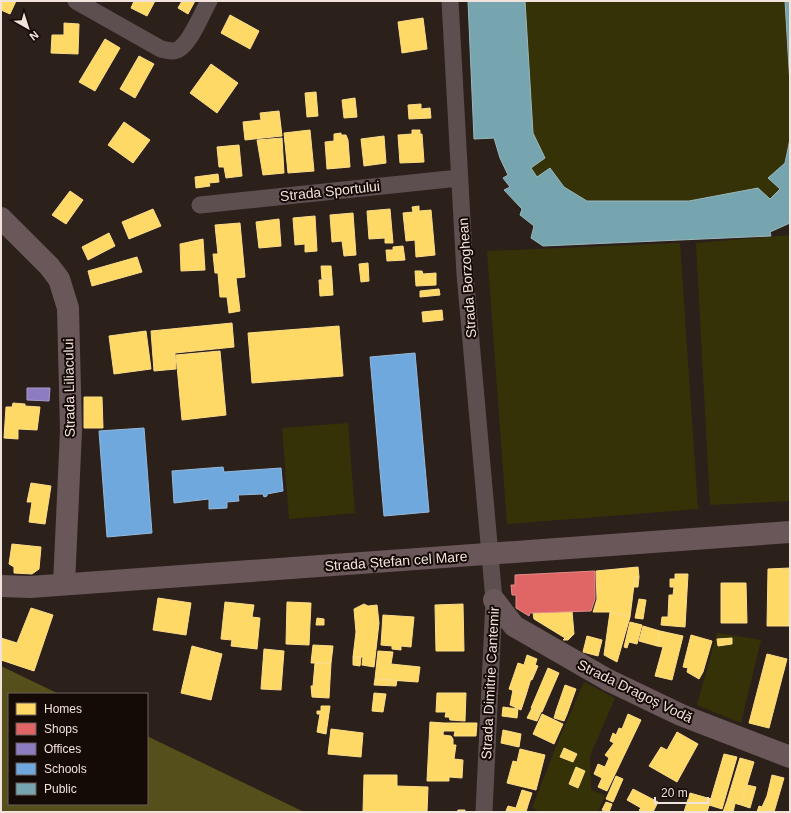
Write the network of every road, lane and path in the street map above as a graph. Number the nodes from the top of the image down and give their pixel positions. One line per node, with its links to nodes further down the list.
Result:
1 (76, 1): 2 (street)
2 (209, 1)
3 (450, 1): 4 (street, Strada Borzoghean)
4 (459, 178): 5 (street, Strada Sportului); 8 (street, Strada Borzoghean)
5 (200, 205)
6 (1, 218): 9 (street, Strada Liliacului)
7 (790, 532): 8 (street, Strada Ștefan cel Mare)
8 (490, 554): 9 (street, Strada Ștefan cel Mare); 11 (street, Strada Dimitrie Cantemir)
9 (64, 584): 10 (street, Strada Ștefan cel Mare)
10 (1, 586)
11 (494, 600): 12 (street, Strada Dragoș Vodă); 13 (street, Strada Dimitrie Cantemir)
12 (790, 758)
13 (484, 812)

